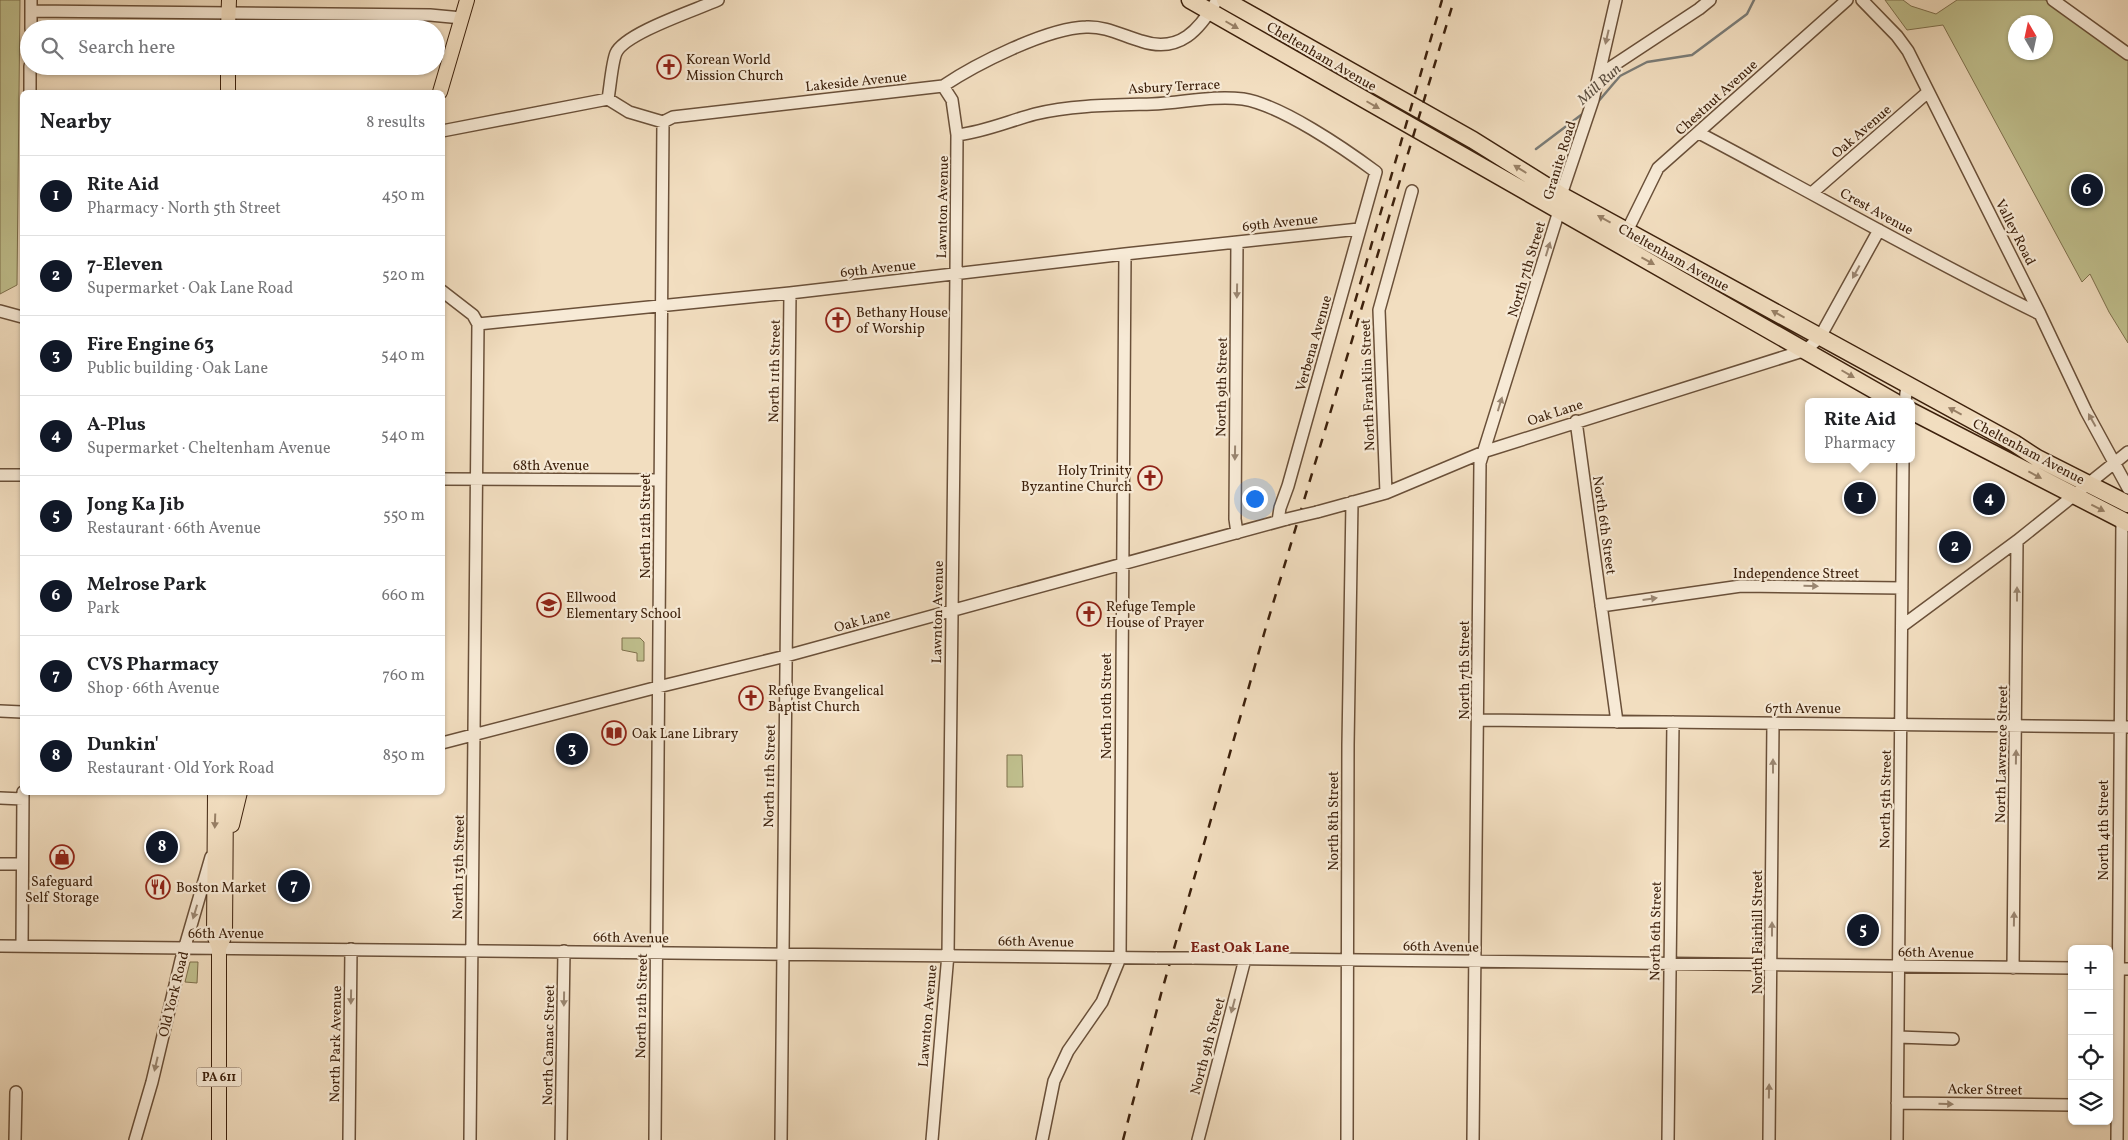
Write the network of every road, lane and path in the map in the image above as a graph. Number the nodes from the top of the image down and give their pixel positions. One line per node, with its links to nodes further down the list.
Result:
1 (467, 0): 14 (main road)
2 (718, 0): 11 (street)
3 (1190, 0): 12 (highway, Cheltenham Avenue)
4 (1224, 0): 34 (highway, Cheltenham Avenue, one-way to 4)
5 (1616, 0): 20 (street, Granite Road, one-way to 20)
6 (1710, 0): 20 (street)
7 (1847, 0): 29 (street, Chestnut Avenue)
8 (1862, 0): 25 (street, Valley Road)
9 (2053, 0): 17 (street)
10 (31, 5): 13 (street); 15 (street)
11 (694, 6): 26 (street)
12 (1214, 6): 21 (street, Lakeside Avenue); 35 (highway, Cheltenham Avenue, one-way to 35)
13 (229, 7): 14 (street); 16 (main road)
14 (462, 18): 24 (main road)
15 (31, 20)
16 (228, 20)
17 (2128, 54)
18 (30, 75): 22 (street)
19 (228, 75): 23 (main road)
20 (1599, 75): 34 (street, Granite Road)
21 (943, 86): 27 (street, Lakeside Avenue); 30 (street, Lawnton Avenue)
22 (30, 90)
23 (228, 90)
24 (441, 90)
25 (1928, 92): 33 (street, Oak Avenue); 46 (street, Valley Road)
26 (608, 99): 27 (street); 28 (street)
27 (663, 122): 44 (street, North 12th Street)
28 (445, 130)
29 (1699, 133): 33 (street, Crest Avenue); 38 (street, Chestnut Avenue)
30 (958, 135): 31 (street, Asbury Terrace); 41 (street, Lawnton Avenue)
31 (1376, 172): 36 (street, Verbena Avenue)
32 (1412, 191): 67 (street, North Franklin Street)
33 (1813, 192): 37 (street, Crest Avenue)
34 (1561, 194): 35 (street, Granite Road); 38 (highway, Cheltenham Avenue, one-way to 34)
35 (1559, 211): 50 (highway, Cheltenham Avenue, one-way to 50); 56 (street, North 7th Street, one-way to 35)
36 (1359, 229): 39 (street, 69th Avenue); 71 (street, Verbena Avenue)
37 (1879, 230): 46 (street, Crest Avenue); 49 (street, one-way to 49)
38 (1627, 231): 49 (highway, Cheltenham Avenue, one-way to 38)
39 (1237, 242): 40 (street, 69th Avenue); 73 (street, North 9th Street, one-way to 73)
40 (1125, 254): 41 (street, 69th Avenue); 75 (street, North 10th Street)
41 (956, 274): 43 (street, 69th Avenue); 78 (street, Lawnton Avenue)
42 (445, 292): 48 (street)
43 (790, 293): 44 (street, 69th Avenue); 80 (street, North 11th Street)
44 (661, 305): 48 (street, 69th Avenue); 64 (street, North 12th Street)
45 (0, 311): 47 (street)
46 (2040, 314): 59 (street, Valley Road, one-way to 46)
47 (20, 316)
48 (478, 324): 63 (street, North 13th Street)
49 (1820, 337): 50 (street); 51 (highway, Cheltenham Avenue)
50 (1806, 350): 52 (highway, Cheltenham Avenue, one-way to 52); 55 (street, Oak Lane)
51 (1907, 385): 53 (street); 65 (highway, Cheltenham Avenue, one-way to 51)
52 (1888, 398)
53 (1905, 398)
54 (1915, 413): 68 (highway, Cheltenham Avenue, one-way to 68)
55 (1576, 421): 56 (street, Oak Lane); 77 (street, North 6th Street)
56 (1486, 451): 67 (street, Oak Lane); 84 (street, North 7th Street)
57 (2128, 452): 59 (street)
58 (1903, 463): 76 (street, North 5th Street)
59 (2115, 463): 65 (street); 66 (street, Valley Road)
60 (0, 475): 61 (street)
61 (20, 475)
62 (445, 479): 63 (street, 68th Avenue)
63 (475, 480): 64 (street, 68th Avenue); 91 (street, North 13th Street)
64 (660, 480): 81 (street, North 12th Street)
65 (2090, 484): 68 (street); 70 (highway, Cheltenham Avenue)
66 (2128, 488)
67 (1386, 493): 69 (street, Oak Lane)
68 (2073, 496): 72 (highway, Cheltenham Avenue, one-way to 72); 74 (street)
69 (1352, 502): 71 (street, Oak Lane, bridge); 114 (street, North 8th Street)
70 (2128, 504)
71 (1283, 520): 73 (street, Oak Lane)
72 (2125, 522): 90 (street, North 4th Street)
73 (1237, 533): 75 (street, Oak Lane)
74 (2017, 541): 79 (street); 89 (street, North Lawrence Street, one-way to 74)
75 (1122, 564): 78 (street, Oak Lane); 112 (street, North 10th Street)
76 (1902, 588): 77 (street, Independence Street, one-way to 76); 79 (street, North 5th Street)
77 (1601, 606): 85 (street, North 6th Street)
78 (952, 610): 80 (street, Oak Lane); 111 (street, Lawnton Avenue)
79 (1902, 626): 88 (street, North 5th Street)
80 (786, 656): 81 (street, Oak Lane); 110 (street, North 11th Street)
81 (658, 687): 91 (street, Oak Lane); 109 (street, North 12th Street)
82 (0, 712): 83 (street)
83 (20, 712)
84 (1479, 720): 85 (street, 67th Avenue); 115 (street, North 7th Street)
85 (1617, 722): 86 (street, 67th Avenue)
86 (1673, 722): 87 (street, 67th Avenue); 116 (street, North 6th Street)
87 (1773, 723): 88 (street, 67th Avenue); 117 (street, North Fairhill Street, one-way to 87)
88 (1901, 725): 89 (street, 67th Avenue); 118 (street, North 5th Street)
89 (2017, 726): 90 (street, 67th Avenue); 119 (street, North Lawrence Street, one-way to 89)
90 (2123, 727): 121 (street, North 4th Street)
91 (474, 735): 92 (street, Oak Lane); 107 (street, North 13th Street)
92 (445, 742)
93 (216, 795): 98 (main road, PA 611, one-way to 98)
94 (226, 795): 99 (main road)
95 (239, 795): 99 (main road, PA 611)
96 (23, 796): 97 (street); 101 (street)
97 (0, 798)
98 (214, 849): 104 (street, Old York Road, one-way to 104); 105 (main road, PA 611)
99 (227, 855): 105 (main road, PA 611)
100 (0, 864): 101 (street)
101 (22, 864): 103 (street)
102 (0, 946): 103 (street, 66th Avenue)
103 (22, 946): 104 (street, 66th Avenue)
104 (184, 948): 105 (street, 66th Avenue); 130 (street, Old York Road, one-way to 130)
105 (219, 948): 106 (street, 66th Avenue); 131 (main road, PA 611)
106 (351, 948): 107 (street, 66th Avenue); 132 (street, North Park Avenue, one-way to 132)
107 (472, 951): 108 (street, 66th Avenue); 133 (street, North 13th Street)
108 (564, 951): 109 (street, 66th Avenue); 134 (street, North Camac Street, one-way to 134)
109 (657, 953): 110 (street, 66th Avenue); 135 (street, North 12th Street)
110 (782, 953): 111 (street, 66th Avenue); 136 (street, North 11th Street)
111 (948, 954): 112 (street, 66th Avenue); 137 (street, Lawnton Avenue)
112 (1120, 958): 113 (street, 66th Avenue, bridge); 138 (street, North 10th Street)
113 (1245, 959): 114 (street, 66th Avenue); 139 (street, North 9th Street, one-way to 139)
114 (1348, 960): 115 (street, 66th Avenue); 140 (street, North 8th Street)
115 (1475, 962): 116 (street, 66th Avenue); 141 (street, North 7th Street)
116 (1670, 964): 117 (street, 66th Avenue); 142 (street, North 6th Street)
117 (1772, 965): 118 (street, 66th Avenue); 143 (street, North Fairhill Street, one-way to 117)
118 (1899, 966): 119 (street, 66th Avenue); 122 (street, North 5th Street)
119 (2013, 968): 120 (street, 66th Avenue)
120 (2068, 968)
121 (2118, 969): 124 (street, North 4th Street)
122 (1898, 1037): 123 (street); 126 (street, North 5th Street)
123 (1952, 1038)
124 (2113, 1083)
125 (16, 1092): 129 (street)
126 (1897, 1103): 127 (street, Acker Street, one-way to 127); 144 (street, North 5th Street)
127 (2068, 1105)
128 (2113, 1113): 145 (street, North 4th Street)
129 (15, 1140)
130 (135, 1140)
131 (219, 1140)
132 (349, 1140)
133 (470, 1140)
134 (561, 1140)
135 (655, 1140)
136 (781, 1140)
137 (932, 1140)
138 (1042, 1140)
139 (1198, 1140)
140 (1346, 1140)
141 (1473, 1140)
142 (1668, 1140)
143 (1769, 1140)
144 (1897, 1140)
145 (2117, 1140)

